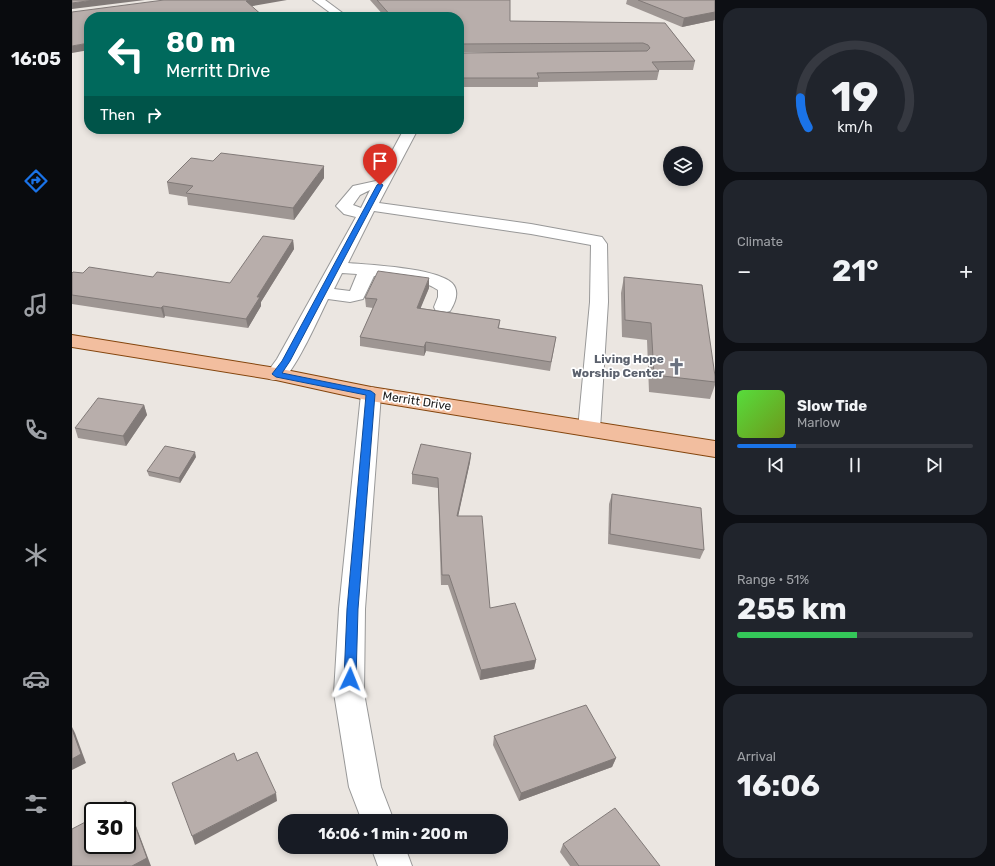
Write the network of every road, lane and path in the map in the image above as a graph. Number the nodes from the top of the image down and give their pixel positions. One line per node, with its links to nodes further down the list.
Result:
1 (318, 0): 2 (street)
2 (336, 12)
3 (408, 134): 4 (street)
4 (380, 185): 5 (street); 5 (street)
5 (367, 210): 6 (street); 13 (street)
6 (336, 267): 7 (street); 8 (street)
7 (368, 270): 8 (street); 9 (street)
8 (322, 293): 11 (street)
9 (444, 307)
10 (72, 341): 11 (main road, Merritt Drive)
11 (276, 374): 12 (main road, Merritt Drive)
12 (371, 394): 13 (main road, Merritt Drive); 15 (street)
13 (589, 429): 14 (main road, Merritt Drive)
14 (715, 449)
15 (375, 814)
16 (391, 854): 17 (street)
17 (395, 866)

